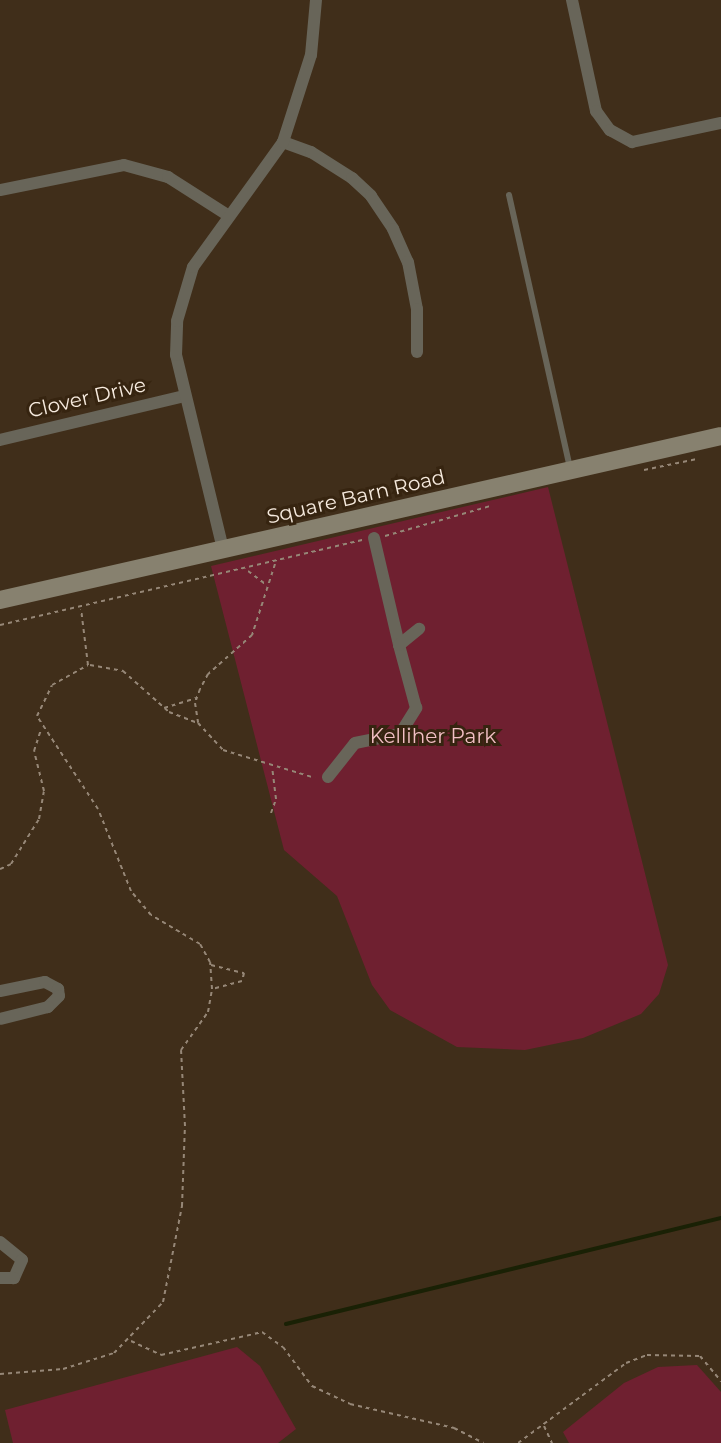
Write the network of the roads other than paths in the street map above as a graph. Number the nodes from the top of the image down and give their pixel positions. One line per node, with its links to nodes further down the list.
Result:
1 (316, 0): 4 (street)
2 (572, 0): 3 (street)
3 (721, 123)
4 (283, 142): 7 (street); 8 (street)
5 (0, 190): 7 (street)
6 (509, 195): 12 (lane)
7 (229, 216): 9 (street)
8 (417, 352)
9 (184, 396): 11 (street, Clover Drive); 14 (street)
10 (721, 436): 12 (street, Square Barn Road)
11 (0, 440)
12 (571, 471): 14 (street, Square Barn Road)
13 (374, 538): 17 (street)
14 (223, 549): 15 (street, Square Barn Road)
15 (0, 600)
16 (419, 629): 17 (street)
17 (399, 645): 18 (street)
18 (328, 777)
19 (0, 991): 20 (street)
20 (0, 1019)
21 (0, 1242): 22 (street)
22 (0, 1278)

